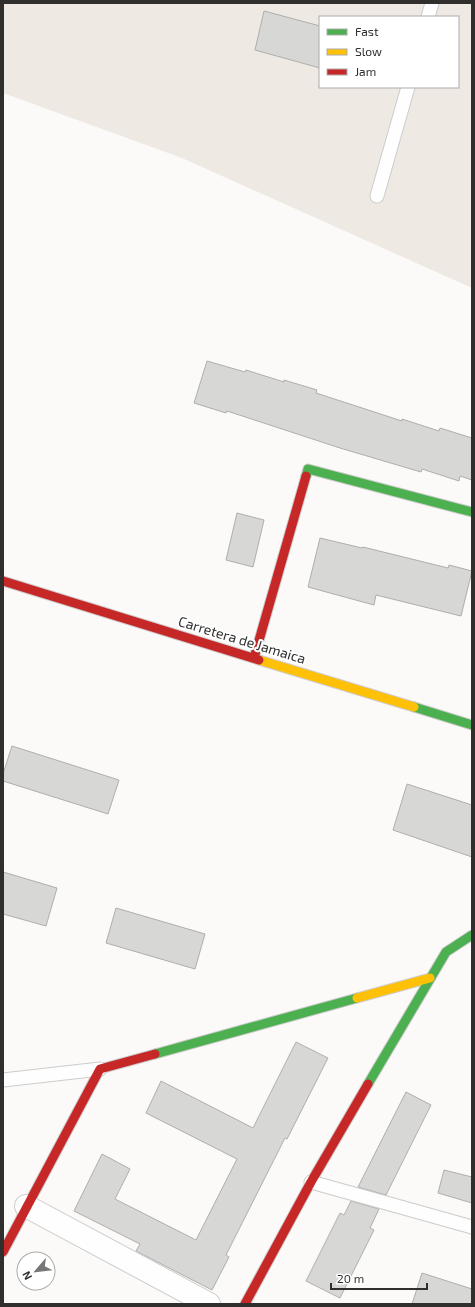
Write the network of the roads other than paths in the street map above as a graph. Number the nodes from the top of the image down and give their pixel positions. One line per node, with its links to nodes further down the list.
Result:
1 (432, 3): 2 (lane)
2 (428, 16)
3 (408, 88): 4 (lane)
4 (377, 196)
5 (472, 512): 7 (street)
6 (3, 581): 7 (street, Carretera de Jamaica)
7 (254, 658): 8 (street, Carretera de Jamaica)
8 (472, 725)
9 (472, 935): 10 (street)
10 (430, 978): 11 (street); 13 (street)
11 (100, 1069): 12 (lane); 14 (street)
12 (3, 1080)
13 (311, 1182): 15 (lane); 18 (street)
14 (26, 1206): 16 (street); 17 (street)
15 (472, 1227)
16 (3, 1252)
17 (209, 1304)
18 (245, 1304)

